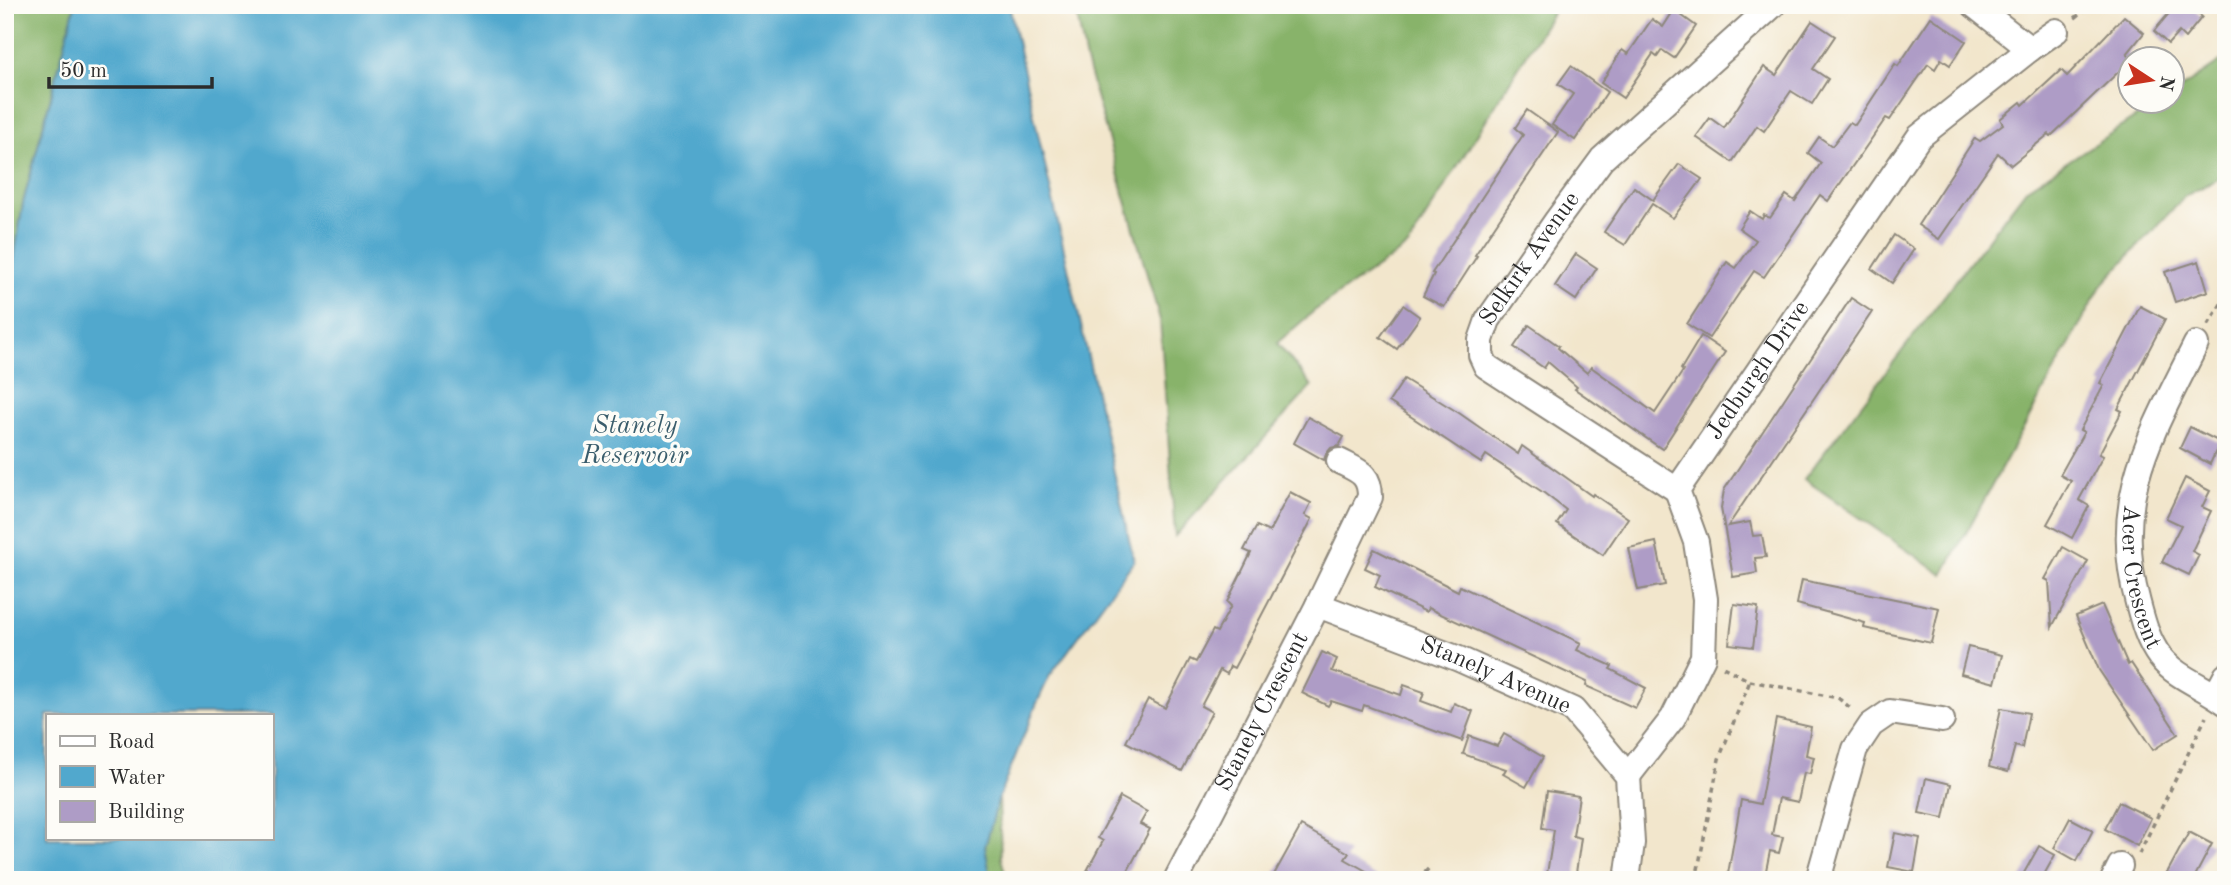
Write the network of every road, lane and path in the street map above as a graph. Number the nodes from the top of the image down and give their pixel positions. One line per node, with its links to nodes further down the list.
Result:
1 (1772, 5): 8 (street, Selkirk Avenue)
2 (1974, 5): 4 (street)
3 (2056, 31): 4 (street, Jedburgh Drive)
4 (2030, 49): 8 (street, Jedburgh Drive)
5 (2226, 296): 6 (path)
6 (2196, 344): 12 (street, Acer Crescent)
7 (1339, 461): 9 (street, Stanely Crescent)
8 (1678, 490): 10 (street)
9 (1318, 606): 15 (street, Stanely Avenue); 19 (street, Stanely Crescent)
10 (1703, 657): 11 (path); 15 (street)
11 (1750, 681): 14 (path); 21 (path)
12 (2223, 691): 17 (path)
13 (1942, 720): 14 (street)
14 (1871, 725): 22 (street)
15 (1628, 776): 18 (street)
16 (1429, 868): 20 (path)
17 (2117, 873)
18 (1630, 879)
19 (1176, 880)
20 (1418, 880)
21 (1696, 880)
22 (1818, 880)

